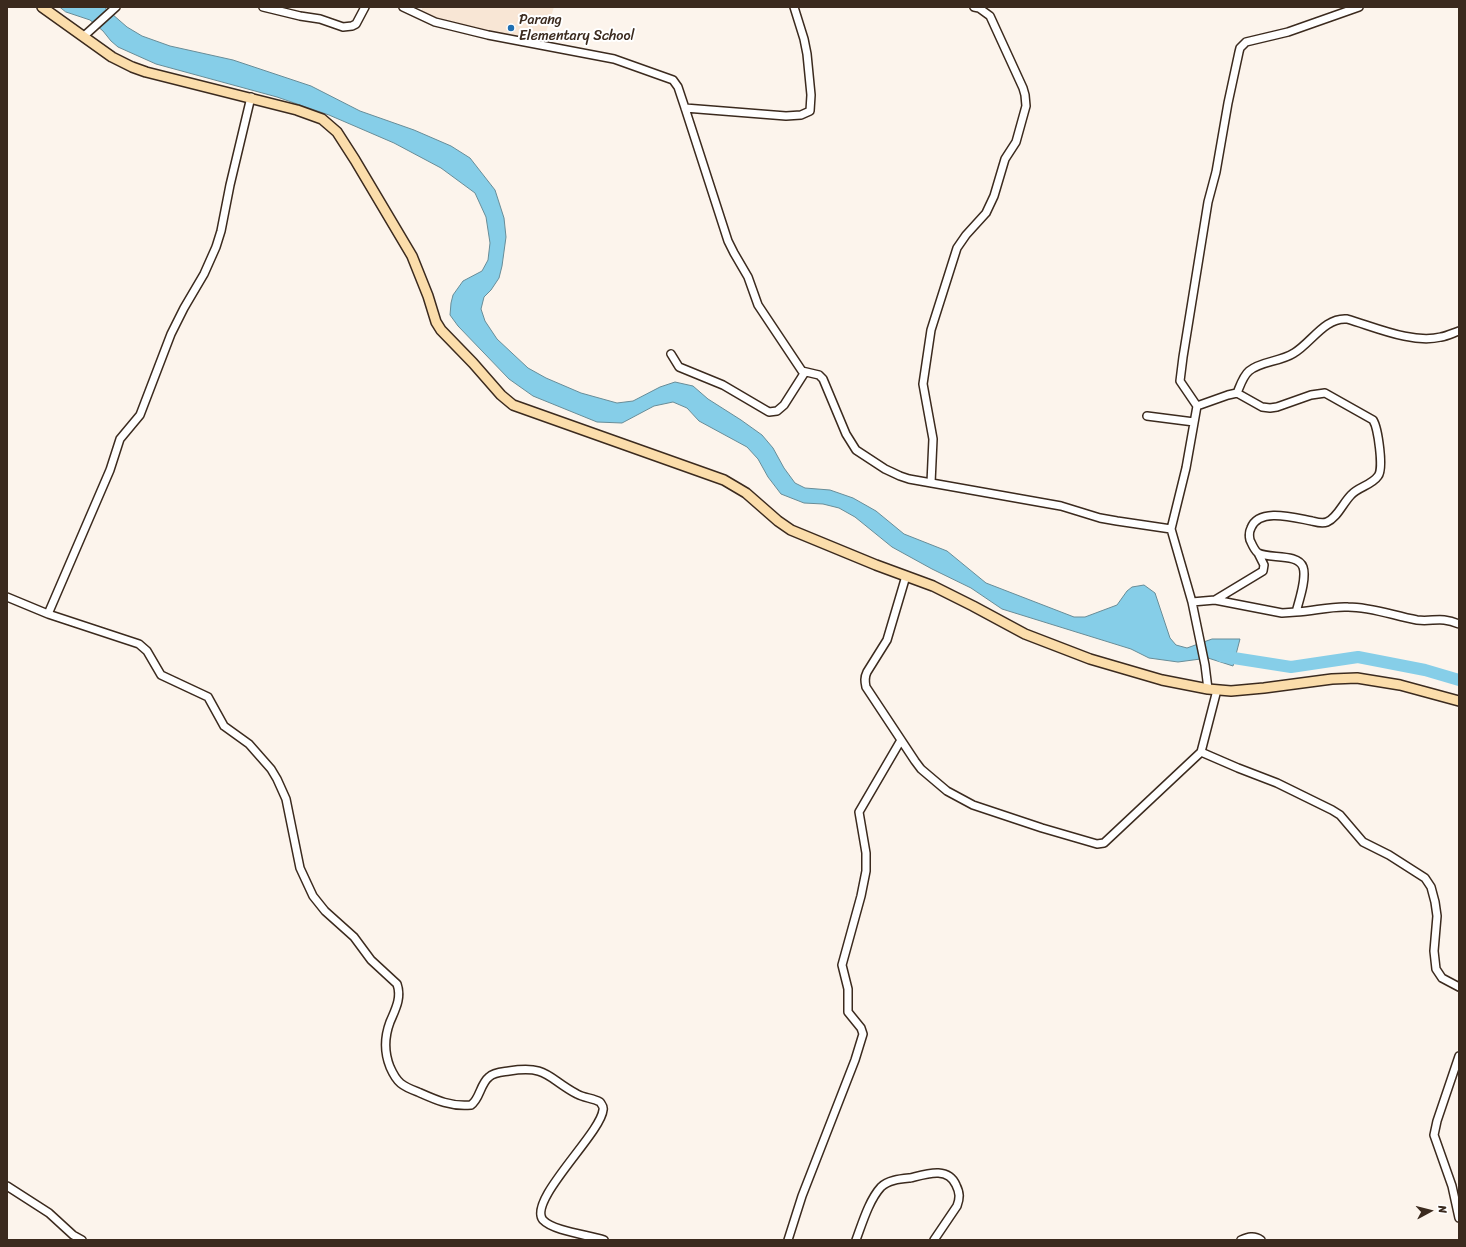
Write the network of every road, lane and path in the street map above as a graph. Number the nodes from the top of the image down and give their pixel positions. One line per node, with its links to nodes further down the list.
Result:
1 (42, 7): 10 (main road)
2 (116, 7): 10 (street)
3 (263, 7): 4 (street)
4 (365, 7)
5 (403, 7): 9 (street)
6 (794, 7): 12 (street)
7 (974, 7): 20 (street)
8 (1359, 7): 17 (street)
9 (419, 11): 12 (street)
10 (84, 36): 11 (main road)
11 (251, 97): 23 (main road); 28 (street)
12 (685, 108): 15 (street)
13 (1459, 331): 16 (street)
14 (671, 354): 15 (street)
15 (805, 372): 20 (street)
16 (1238, 393): 17 (street); 22 (street)
17 (1197, 406): 19 (street)
18 (1147, 416): 19 (street)
19 (1194, 422): 21 (street)
20 (931, 483): 21 (street)
21 (1172, 529): 26 (street)
22 (1258, 553): 25 (street); 27 (street)
23 (906, 576): 30 (main road); 32 (street)
24 (7, 597): 28 (street)
25 (1216, 600): 26 (street); 27 (street)
26 (1192, 602): 30 (street)
27 (1296, 612): 29 (street)
28 (48, 614): 39 (street)
29 (1459, 624)
30 (1212, 689): 31 (main road); 33 (street)
31 (1459, 701)
32 (901, 740): 33 (street); 40 (street)
33 (1201, 752): 34 (street)
34 (1459, 987)
35 (1459, 1056): 37 (street)
36 (7, 1186): 38 (street)
37 (1459, 1218)
38 (82, 1240)
39 (604, 1240)
40 (788, 1240)
41 (856, 1240): 42 (street)
42 (934, 1240)
43 (1241, 1240): 44 (street)
44 (1261, 1240)

